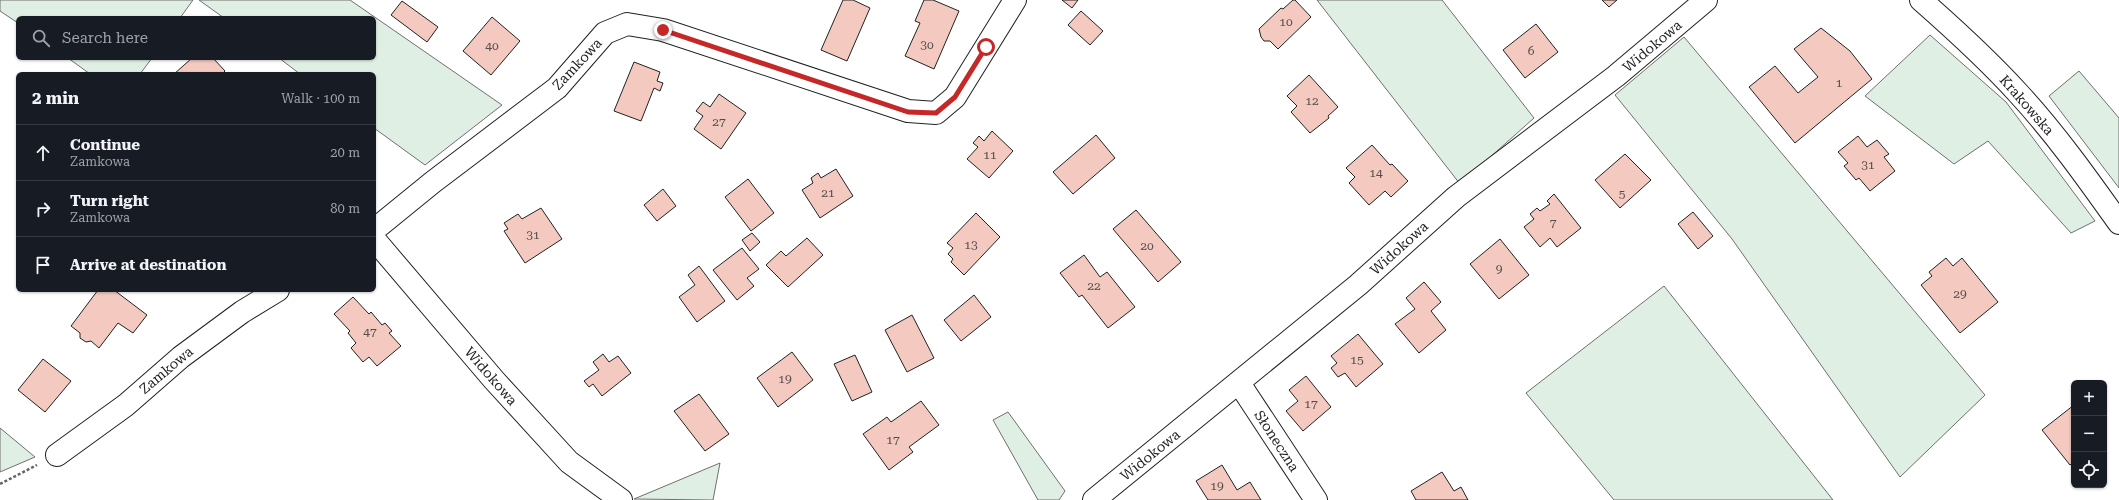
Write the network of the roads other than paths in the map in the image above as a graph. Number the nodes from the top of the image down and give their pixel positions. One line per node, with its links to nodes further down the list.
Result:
1 (1015, 0): 5 (street, Zamkowa)
2 (1706, 0): 8 (street, Widokowa)
3 (1921, 0): 4 (street, Krakowska)
4 (2119, 223)
5 (376, 228)
6 (376, 241): 10 (street, Widokowa)
7 (275, 292): 9 (street, Zamkowa)
8 (1239, 383): 11 (street, Widokowa); 12 (street, Słoneczna)
9 (58, 455)
10 (621, 500)
11 (1094, 500)
12 (1316, 500)

